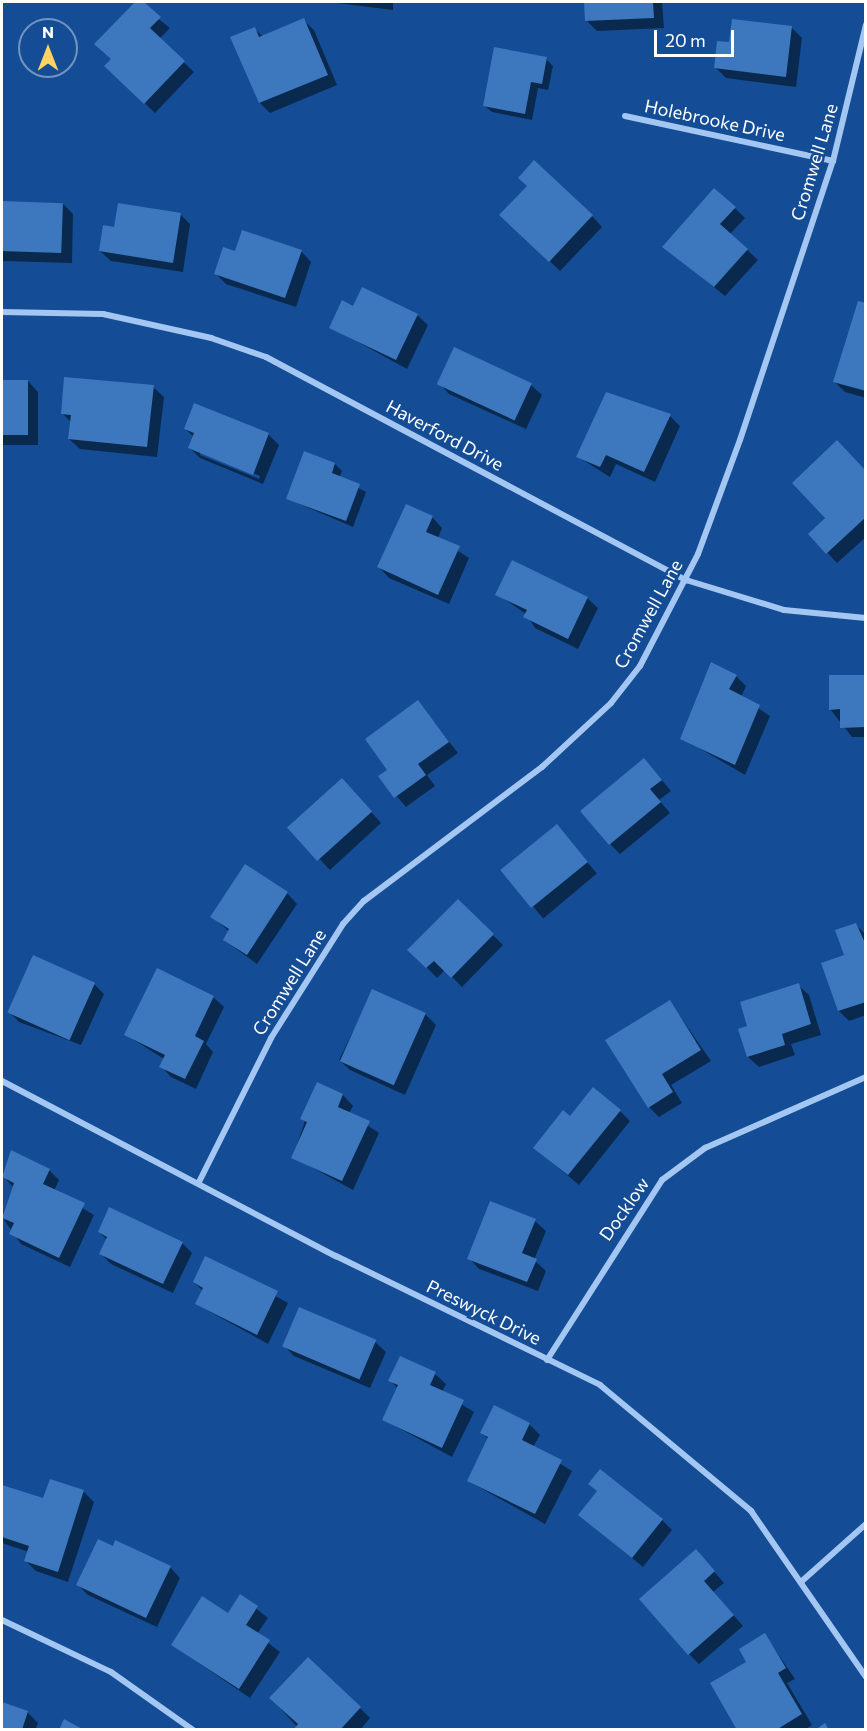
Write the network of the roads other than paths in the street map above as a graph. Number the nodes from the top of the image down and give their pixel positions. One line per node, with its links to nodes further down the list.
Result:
1 (866, 25): 3 (street, Cromwell Lane)
2 (625, 116): 3 (street, Holebrooke Drive)
3 (833, 161): 5 (street, Cromwell Lane)
4 (2, 312): 5 (street, Haverford Drive)
5 (686, 580): 6 (street, Haverford Drive); 9 (street, Cromwell Lane)
6 (866, 618)
7 (866, 1077): 10 (street, Docklow)
8 (2, 1081): 9 (street, Preswyck Drive)
9 (199, 1182): 10 (street, Preswyck Drive)
10 (547, 1360): 12 (street, Preswyck Drive)
11 (866, 1524): 12 (street)
12 (802, 1581): 14 (street, Preswyck Drive)
13 (2, 1620): 15 (street)
14 (866, 1677)
15 (193, 1730)

